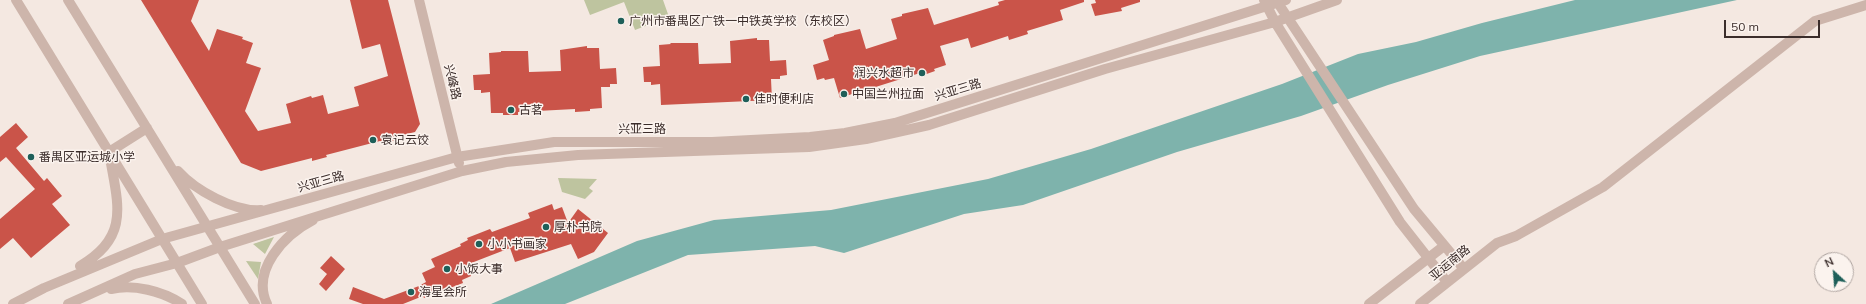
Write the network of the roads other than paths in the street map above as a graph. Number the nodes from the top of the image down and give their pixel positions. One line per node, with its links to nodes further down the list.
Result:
1 (16, 0): 12 (street)
2 (68, 0): 10 (street)
3 (419, 0): 13 (street, 兴峰路)
4 (1337, 0): 8 (street, 兴亚三路)
5 (1280, 1): 6 (street, 兴亚三路); 8 (street)
6 (1265, 4): 9 (street); 13 (street, 兴亚三路)
7 (1866, 5): 23 (street, 亚运南路)
8 (1288, 17): 9 (street, 兴亚三路); 19 (street)
9 (1275, 22): 14 (street, 兴亚三路); 21 (street)
10 (147, 128): 11 (street); 12 (street)
11 (161, 151): 15 (street); 17 (street)
12 (109, 152): 18 (street); 25 (street)
13 (457, 157): 14 (street, 兴峰路); 15 (street, 兴亚三路)
14 (462, 171): 16 (street, 兴亚三路)
15 (274, 208): 17 (street, 兴亚三路)
16 (337, 208): 20 (street, 兴亚三路); 32 (street)
17 (207, 227): 18 (street, 兴亚三路); 20 (street)
18 (162, 239): 22 (street); 25 (street, 兴亚三路)
19 (1444, 246): 21 (street, 亚运南路); 23 (street)
20 (220, 247): 22 (street, 兴亚三路); 31 (street)
21 (1428, 258): 24 (street); 33 (street, 亚运南路)
22 (177, 263): 26 (street, 兴亚三路); 30 (street)
23 (1464, 269): 24 (street, 亚运南路)
24 (1447, 282): 34 (street, 亚运南路)
25 (44, 288): 27 (street, 兴亚三路)
26 (95, 292): 28 (street, 兴亚三路); 29 (street)
27 (13, 304)
28 (68, 304)
29 (182, 304)
30 (202, 304)
31 (255, 304)
32 (267, 304)
33 (1369, 304)
34 (1420, 304)

